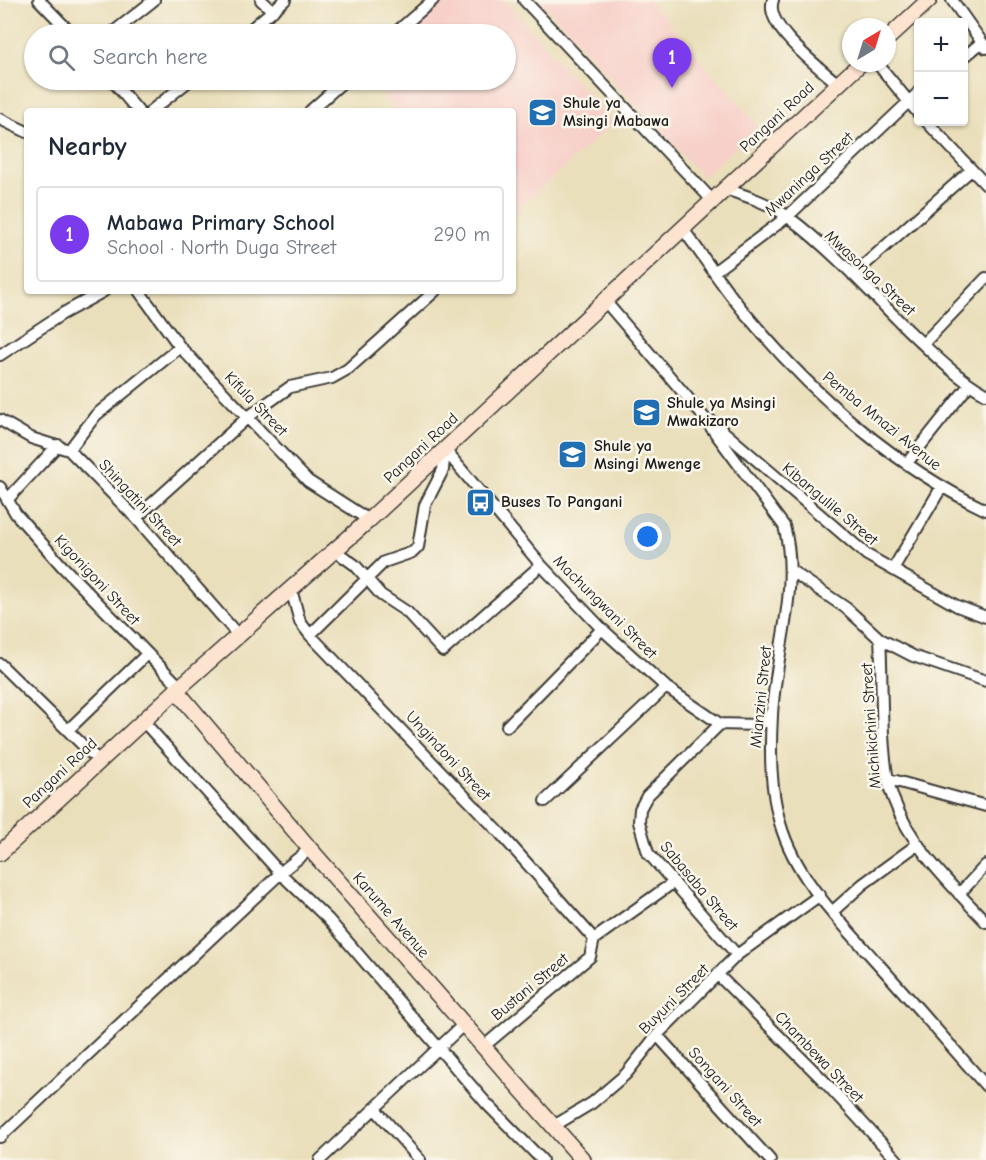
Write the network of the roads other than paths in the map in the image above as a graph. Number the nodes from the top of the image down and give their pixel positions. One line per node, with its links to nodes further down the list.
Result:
1 (39, 0): 11 (street)
2 (154, 0): 12 (street)
3 (261, 0): 10 (street)
4 (285, 0): 10 (street)
5 (433, 0): 14 (street)
6 (524, 0): 36 (street)
7 (773, 0): 20 (street)
8 (929, 0): 15 (main road)
9 (952, 0): 16 (street)
10 (273, 11): 13 (street)
11 (62, 24)
12 (124, 24)
13 (257, 24)
14 (405, 24)
15 (896, 31)
16 (983, 45): 17 (street)
17 (968, 54)
18 (851, 72): 20 (main road, Pangani Road)
19 (884, 72): 25 (street)
20 (838, 84): 35 (main road, Pangani Road)
21 (120, 90): 26 (street)
22 (177, 90): 27 (street)
23 (334, 90): 28 (street)
24 (914, 97): 25 (street, Mwaninga Street)
25 (908, 102): 29 (street); 37 (street, Mwaninga Street)
26 (135, 108)
27 (155, 108)
28 (313, 108)
29 (914, 109)
30 (0, 119): 32 (street)
31 (931, 126): 33 (street)
32 (24, 131)
33 (971, 170): 34 (street); 40 (street)
34 (986, 185)
35 (725, 189): 36 (main road, Pangani Road); 37 (street, Mwasonga Street)
36 (712, 200): 38 (main road, Pangani Road)
37 (787, 217): 39 (street, Mwaninga Street); 40 (street, Mwasonga Street)
38 (682, 228): 39 (street, Pemba Mnazi Avenue); 45 (main road, Pangani Road)
39 (715, 271): 58 (street, Pemba Mnazi Avenue)
40 (853, 275): 46 (street, Mwasonga Street)
41 (986, 278): 46 (street)
42 (99, 294): 48 (street)
43 (141, 294): 47 (street, Kifula Street)
44 (432, 294): 52 (street)
45 (605, 302): 51 (street, Mianzini Street); 57 (main road, Pangani Road)
46 (923, 344): 49 (street, Mwasonga Street)
47 (180, 347): 52 (street, Kifula Street); 56 (street)
48 (0, 355)
49 (969, 385): 50 (street, Mwasonga Street); 58 (street)
50 (985, 391)
51 (699, 411): 67 (street, Kibangulile Street); 68 (street, Mianzini Street)
52 (248, 417): 63 (street); 64 (street, Kifula Street)
53 (0, 420): 54 (street, Shingatini Street)
54 (5, 429): 55 (street, Shingatini Street)
55 (58, 445): 56 (street, Shingatini Street); 61 (street)
56 (69, 450): 63 (street, Shingatini Street)
57 (445, 450): 64 (main road, Pangani Road); 66 (street, Machungwani Street); 69 (street)
58 (907, 463): 60 (street, Pemba Mnazi Avenue)
59 (0, 487): 61 (street, Kigonigoni Street)
60 (941, 488): 62 (street, Pemba Mnazi Avenue); 67 (street)
61 (7, 500): 76 (street, Kigonigoni Street)
62 (986, 510)
63 (136, 518): 73 (street, Shingatini Street)
64 (369, 520): 65 (main road, Pangani Road)
65 (334, 550): 69 (street); 70 (main road, Pangani Road)
66 (541, 565): 69 (street); 72 (street, Machungwani Street)
67 (892, 569): 71 (street, Kibangulile Street)
68 (790, 570): 75 (street); 81 (street, Mianzini Street)
69 (368, 580): 74 (street)
70 (291, 589): 73 (main road, Pangani Road); 74 (street, Ungindoni Street)
71 (986, 617)
72 (602, 629): 79 (street, Machungwani Street); 84 (street)
73 (238, 635): 80 (main road, Pangani Road)
74 (310, 635): 100 (street, Ungindoni Street)
75 (880, 639): 78 (street); 87 (street, Michikichini Street)
76 (146, 655): 80 (street, Kigonigoni Street); 85 (street)
77 (0, 664): 85 (street)
78 (986, 681)
79 (666, 687): 83 (street, Machungwani Street); 88 (street)
80 (178, 689): 82 (main road, Pangani Road); 92 (main road, Karume Avenue)
81 (772, 711): 83 (street); 97 (street, Mianzini Street)
82 (143, 721): 86 (main road, Pangani Road); 94 (street)
83 (720, 724): 95 (street, Sabasaba Street)
84 (507, 726)
85 (68, 729): 86 (street)
86 (99, 761): 91 (main road, Pangani Road)
87 (889, 779): 89 (street); 90 (street, Michikichini Street)
88 (545, 801)
89 (986, 806)
90 (918, 844): 96 (street, Michikichini Street); 98 (street)
91 (0, 853)
92 (304, 853): 94 (street); 103 (main road, Karume Avenue)
93 (986, 866): 96 (street)
94 (284, 871): 105 (street); 110 (street)
95 (674, 882): 100 (street, Bustani Street); 101 (street, Sabasaba Street)
96 (959, 894): 99 (street, Michikichini Street)
97 (820, 895): 98 (street, Mianzini Street); 101 (street, Buyuni Street)
98 (832, 912): 107 (street, Mianzini Street)
99 (986, 922)
100 (594, 939): 106 (street, Bustani Street)
101 (737, 955): 102 (street, Buyuni Street)
102 (718, 976): 104 (street, Buyuni Street); 116 (street, Chambewa Street)
103 (460, 1028): 105 (street); 106 (main road, Karume Avenue)
104 (657, 1035): 109 (street, Buyuni Street); 115 (street, Songani Street)
105 (442, 1044): 108 (street); 113 (street)
106 (483, 1047): 109 (main road, Karume Avenue)
107 (986, 1086)
108 (376, 1110): 111 (street); 112 (street)
109 (552, 1127): 114 (main road, Karume Avenue)
110 (0, 1137)
111 (320, 1160)
112 (420, 1160)
113 (542, 1160)
114 (582, 1160)
115 (771, 1160)
116 (897, 1160)

